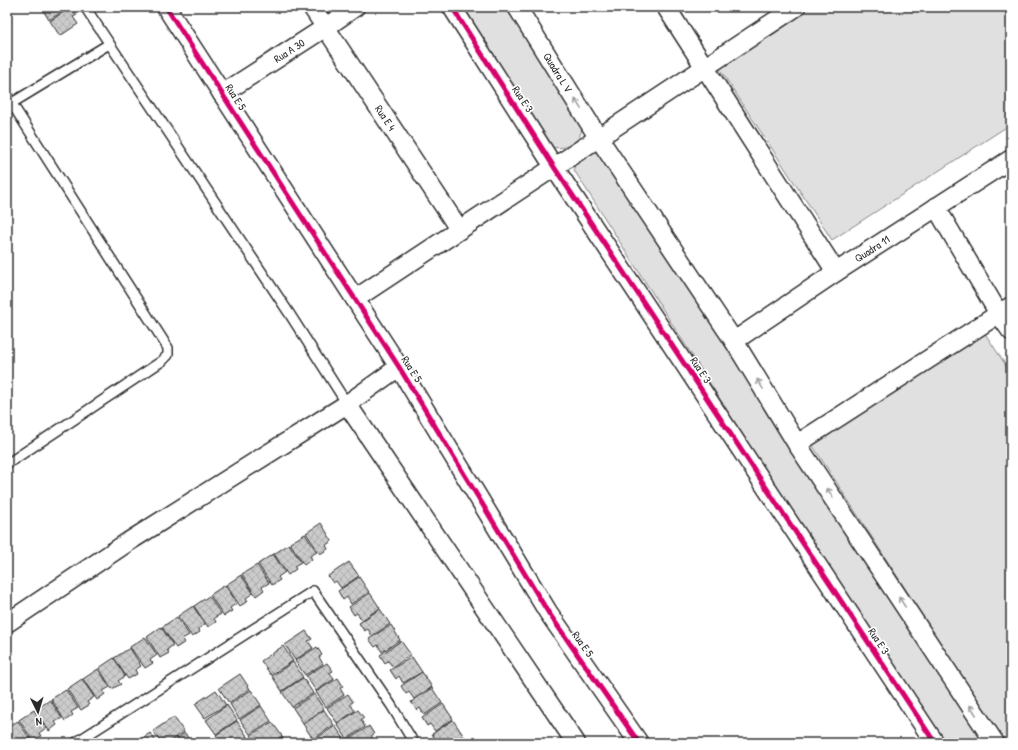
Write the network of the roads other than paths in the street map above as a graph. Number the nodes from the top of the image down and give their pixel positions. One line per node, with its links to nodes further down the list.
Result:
1 (86, 7): 10 (lane)
2 (166, 7): 12 (street, Rua E 5)
3 (312, 7): 9 (street, Rua E 4)
4 (355, 7): 9 (street, Rua A 30)
5 (452, 7): 16 (street, Rua E 3)
6 (517, 7): 14 (street, Quadra L V, one-way to 6)
7 (666, 7): 11 (street)
8 (796, 7): 11 (street)
9 (326, 28): 12 (street, Rua A 30); 18 (street, Rua E 4)
10 (109, 44): 13 (lane); 25 (lane)
11 (705, 67): 14 (street); 19 (street)
12 (222, 94): 20 (street, Rua E 5)
13 (9, 99): 27 (lane)
14 (598, 137): 16 (street); 23 (street, Quadra L V)
15 (1011, 159): 17 (street, Quadra 11)
16 (554, 167): 18 (street); 33 (street, Rua E 3)
17 (936, 207): 19 (street, Quadra 11); 21 (street)
18 (459, 229): 20 (street)
19 (836, 272): 23 (street, Quadra 11)
20 (355, 299): 24 (street, Rua E 5)
21 (1005, 310): 22 (street); 26 (street)
22 (1011, 331)
23 (734, 341): 26 (street, Quadra L V, one-way to 23)
24 (399, 367): 25 (street); 32 (street, Rua E 5)
25 (347, 404): 28 (street); 31 (street)
26 (797, 444): 34 (street, Quadra L V, one-way to 26)
27 (7, 464)
28 (7, 622)
29 (75, 743): 30 (lane)
30 (414, 743)
31 (576, 743)
32 (639, 743)
33 (935, 743)
34 (995, 743)

